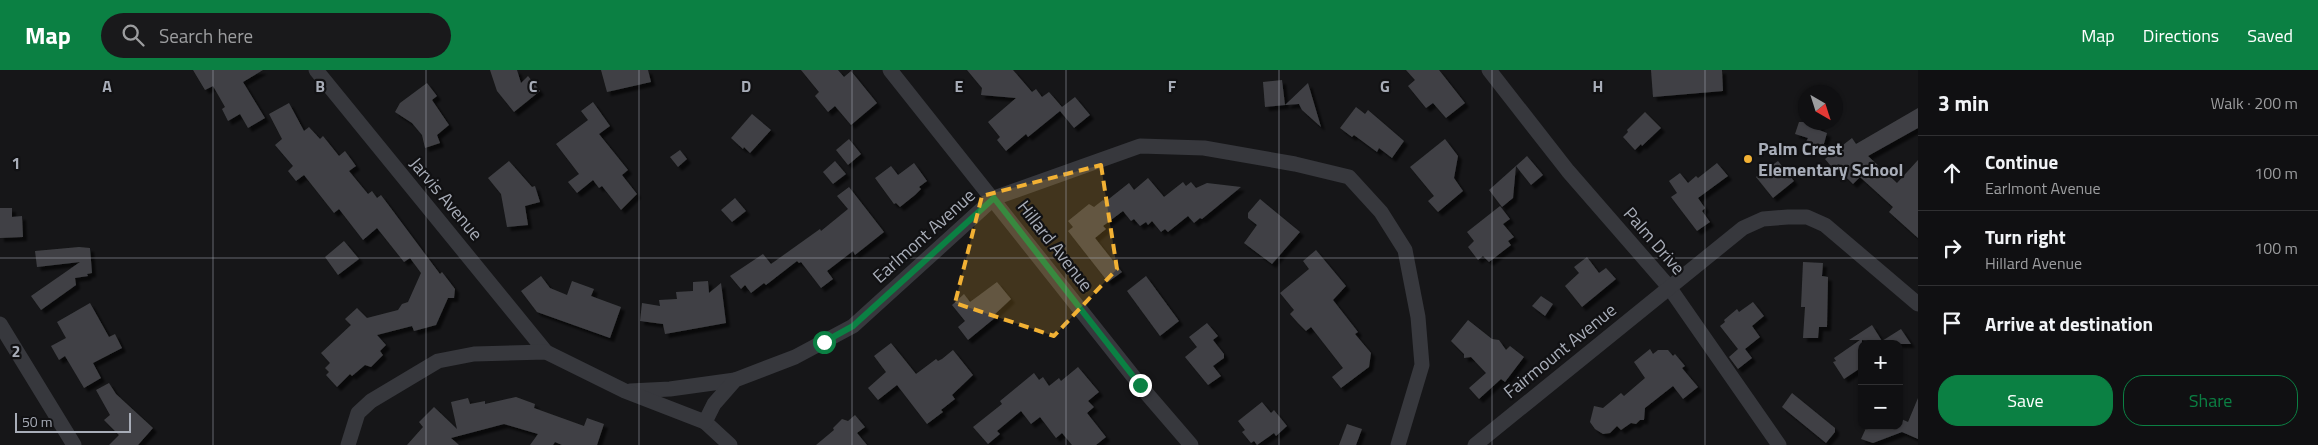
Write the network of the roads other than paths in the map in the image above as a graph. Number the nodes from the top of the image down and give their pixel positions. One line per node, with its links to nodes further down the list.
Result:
1 (316, 70): 8 (street, Jarvis Avenue)
2 (890, 70): 4 (street, Hillard Avenue)
3 (1489, 70): 5 (street, Palm Drive)
4 (994, 198): 9 (street, Earlmont Avenue); 15 (street, Hillard Avenue); 16 (street, Earlmont Avenue)
5 (1669, 287): 6 (street, Fairmount Avenue); 17 (street, Fairmount Avenue); 18 (street, Palm Drive)
6 (1918, 304)
7 (0, 324): 12 (street)
8 (546, 352): 10 (street); 13 (street)
9 (735, 380): 10 (street); 11 (street, Earlmont Avenue)
10 (625, 392): 11 (street)
11 (705, 422): 14 (street)
12 (74, 445)
13 (348, 445)
14 (730, 445)
15 (1191, 445)
16 (1398, 445)
17 (1474, 445)
18 (1779, 445)

